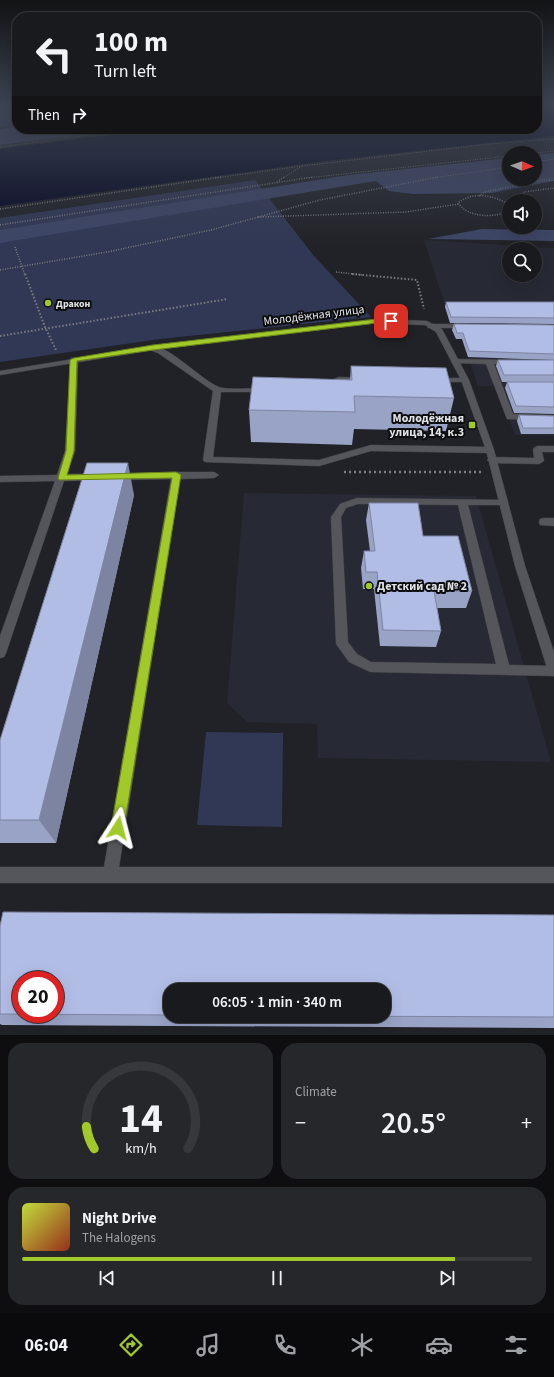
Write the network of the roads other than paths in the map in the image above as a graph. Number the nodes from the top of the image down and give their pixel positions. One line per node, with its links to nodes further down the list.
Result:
1 (429, 325): 2 (street, Молодёжная улица); 3 (street, Молодёжная улица); 5 (street)
2 (470, 326)
3 (153, 348): 4 (street, Молодёжная улица); 13 (street)
4 (74, 360): 8 (street, Молодёжная улица); 20 (street)
5 (455, 361): 6 (street); 11 (street)
6 (489, 362): 7 (street); 15 (street)
7 (518, 362)
8 (0, 373)
9 (370, 380): 12 (street)
10 (424, 380): 11 (street)
11 (465, 380): 17 (street)
12 (321, 386)
13 (217, 390): 14 (street); 17 (street)
14 (270, 390)
15 (554, 418)
16 (554, 449): 17 (street)
17 (491, 455): 23 (street)
18 (176, 475): 19 (street); 20 (street); 27 (street)
19 (214, 475)
20 (62, 478): 21 (street); 24 (street)
21 (0, 479)
22 (462, 502): 23 (street); 25 (street); 25 (street)
23 (503, 502): 26 (street)
24 (0, 653)
25 (504, 670): 26 (street)
26 (554, 671)
27 (110, 875): 28 (street); 29 (street)
28 (554, 875)
29 (0, 876)

